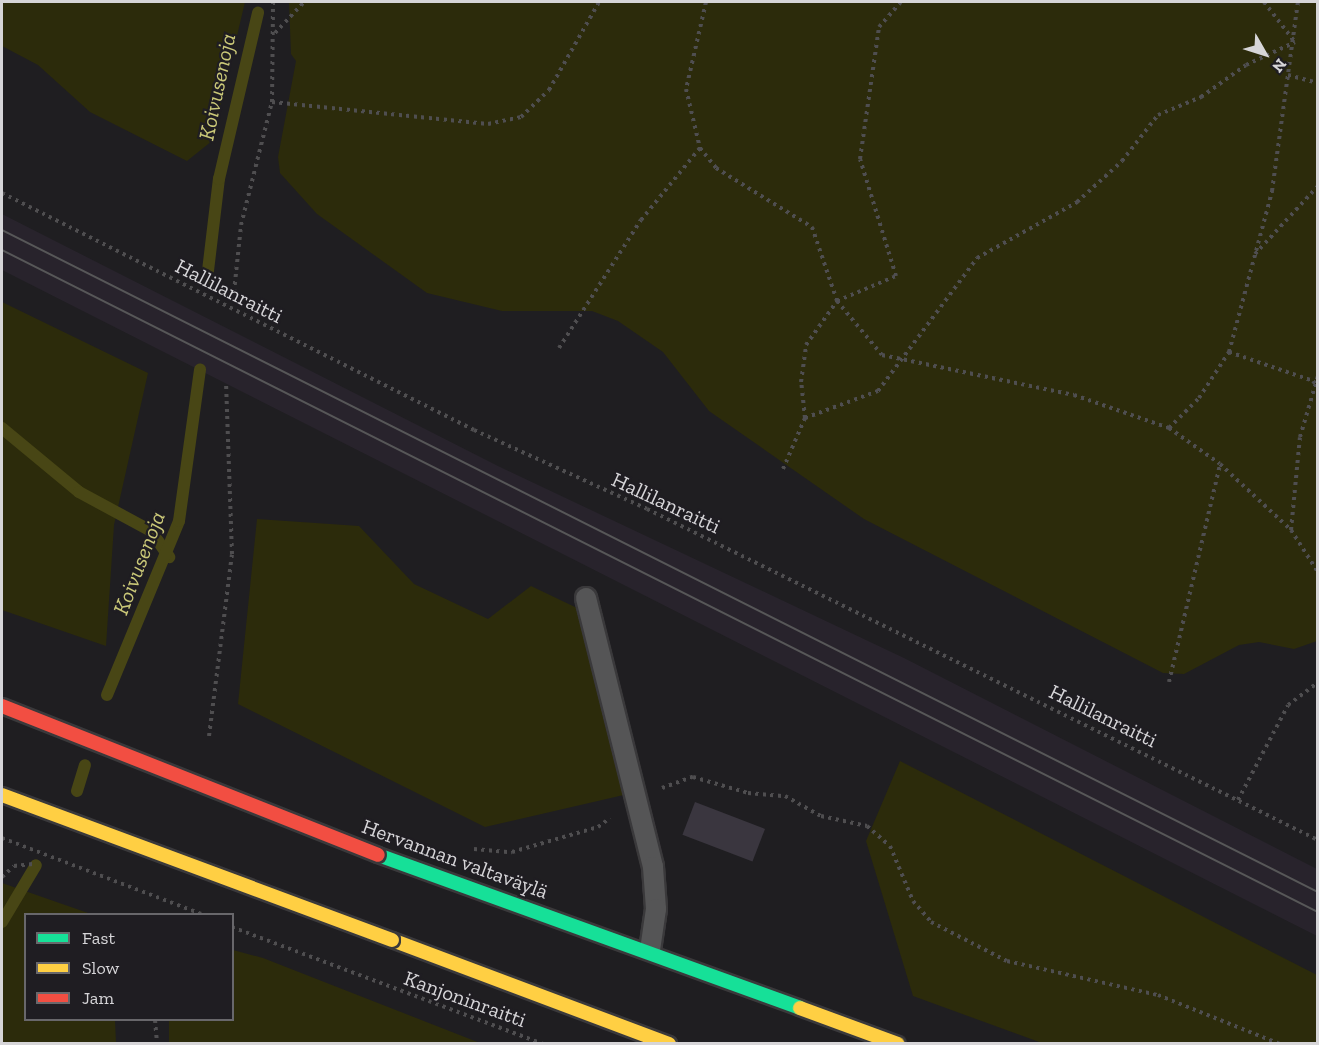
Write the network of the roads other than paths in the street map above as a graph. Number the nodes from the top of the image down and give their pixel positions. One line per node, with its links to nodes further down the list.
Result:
1 (586, 598): 4 (lane)
2 (2, 706): 4 (highway, Hervannan valtaväylä, bridge)
3 (2, 795): 5 (highway, bridge)
4 (650, 950): 6 (highway, Hervannan valtaväylä)
5 (669, 1044)
6 (898, 1044)

